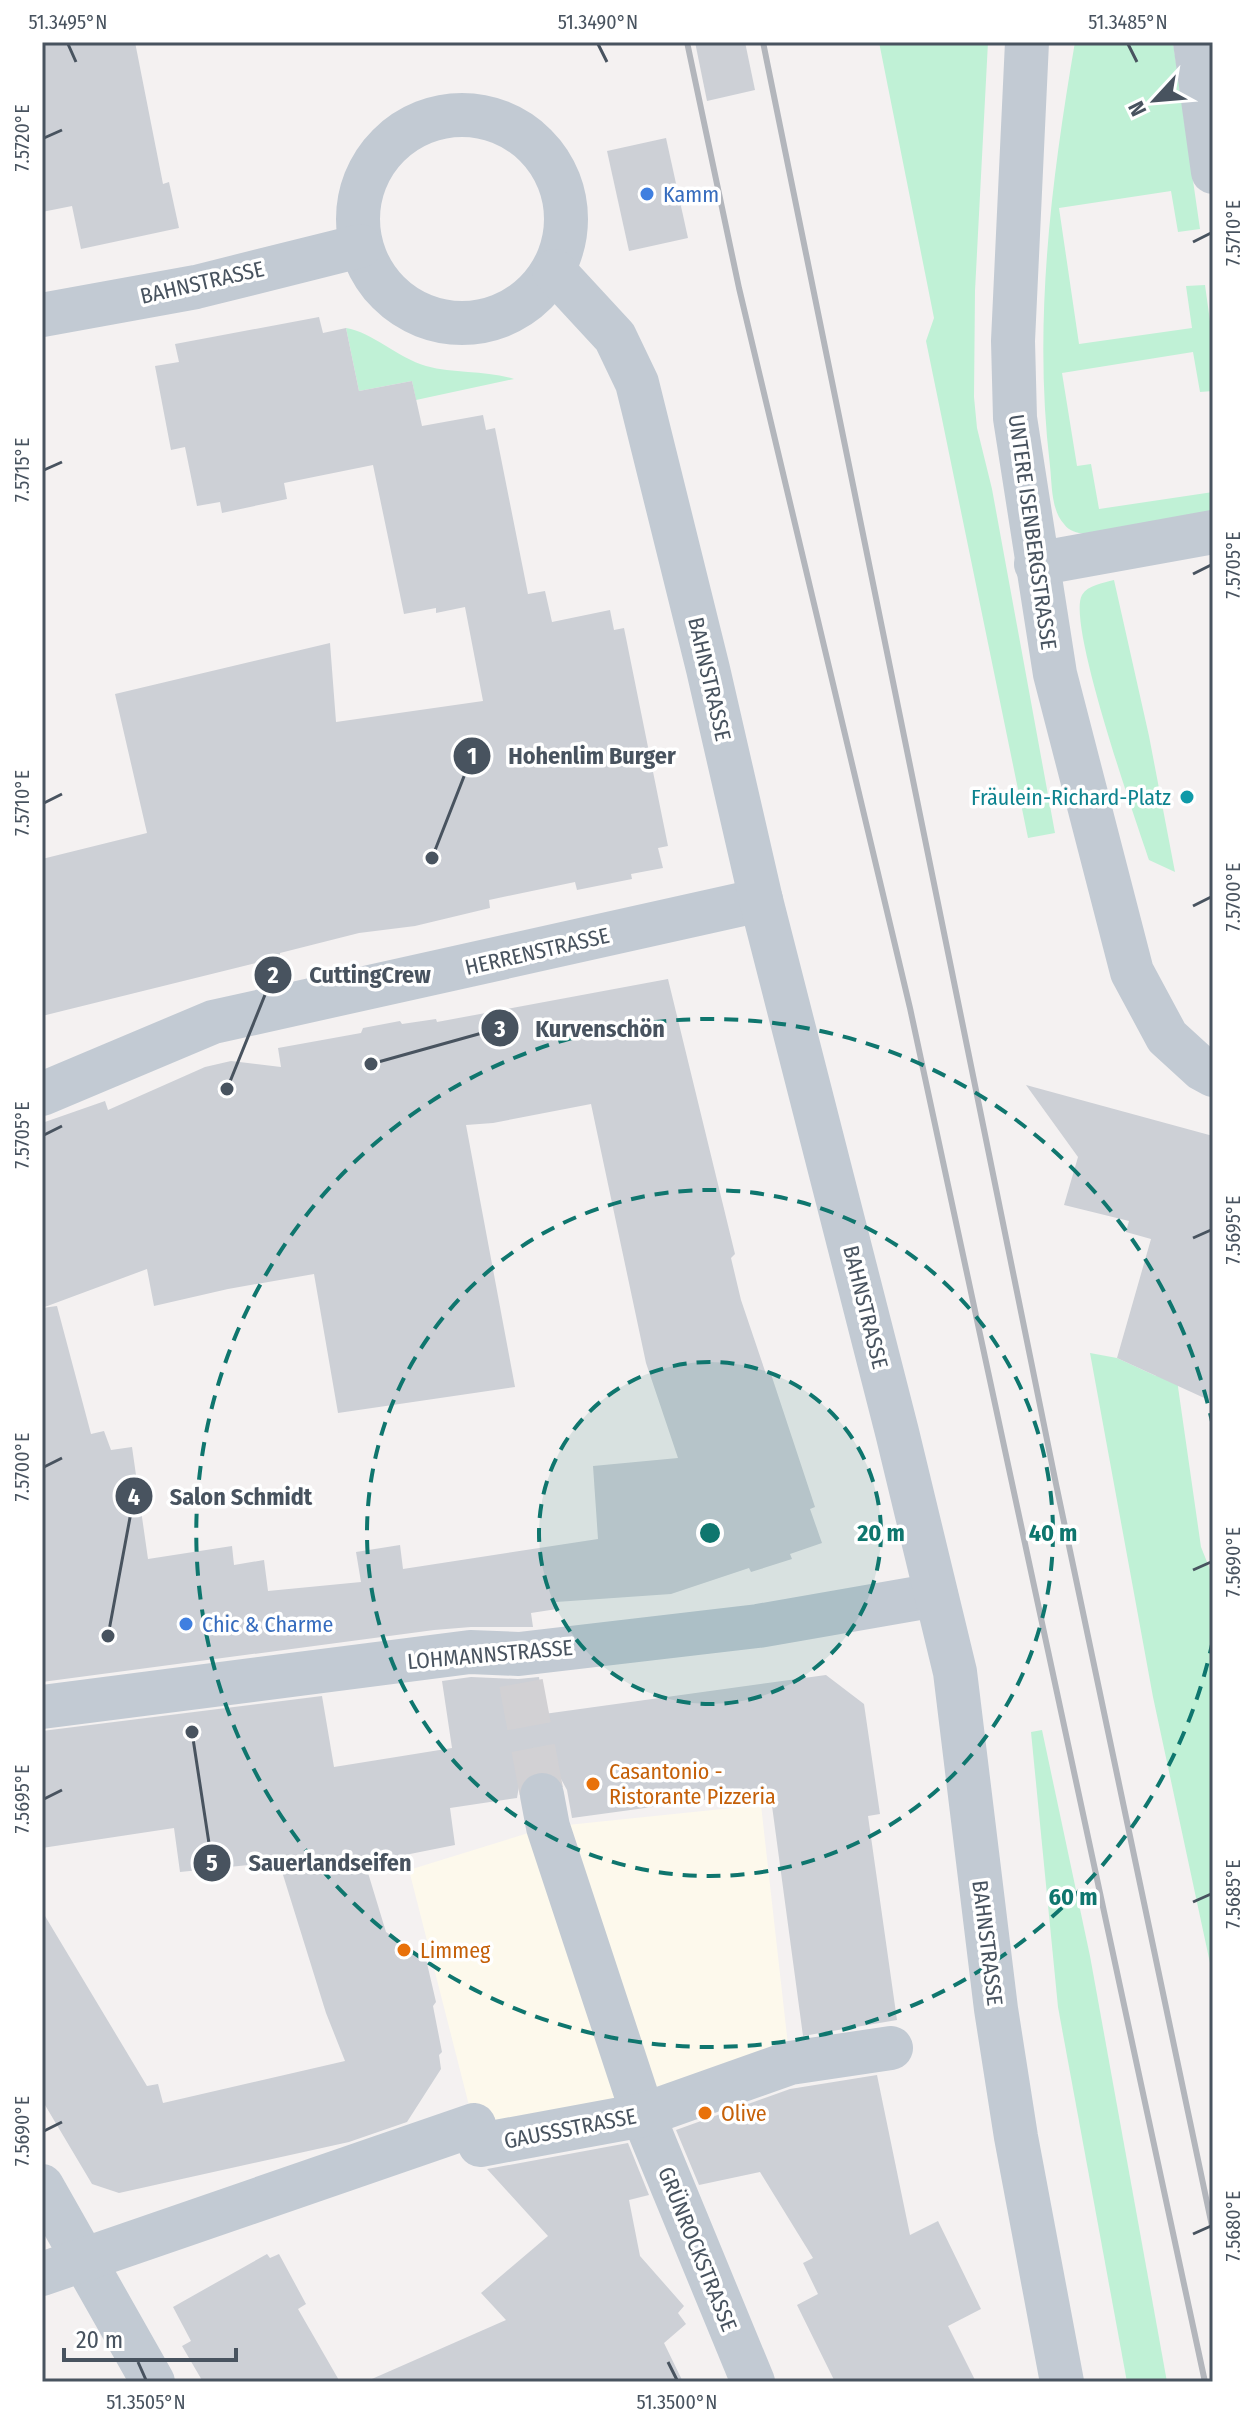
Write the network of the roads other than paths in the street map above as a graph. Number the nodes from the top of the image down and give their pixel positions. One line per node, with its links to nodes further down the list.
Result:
1 (1027, 42): 8 (street, UNTERE ISENBERGSTRASSE)
2 (1195, 42): 3 (street)
3 (1213, 172)
4 (360, 246): 5 (street); 5 (street); 6 (street, BAHNSTRASSE)
5 (554, 271): 9 (street, BAHNSTRASSE)
6 (42, 315)
7 (1213, 532): 8 (street)
8 (1036, 564): 10 (street, UNTERE ISENBERGSTRASSE)
9 (761, 900): 11 (street, HERRENSTRASSE); 12 (street, BAHNSTRASSE)
10 (1213, 1075)
11 (42, 1094)
12 (936, 1595): 13 (street, LOHMANNSTRASSE); 22 (street, BAHNSTRASSE)
13 (42, 1707)
14 (542, 1795): 16 (street, GRÜNROCKSTRASSE)
15 (891, 2048): 16 (street, GAUSSSTRASSE)
16 (643, 2115): 18 (street, GAUSSSTRASSE); 21 (street, GRÜNROCKSTRASSE)
17 (42, 2186): 18 (street)
18 (85, 2258): 19 (street); 20 (street)
19 (42, 2274)
20 (153, 2382)
21 (753, 2382)
22 (1062, 2382)

